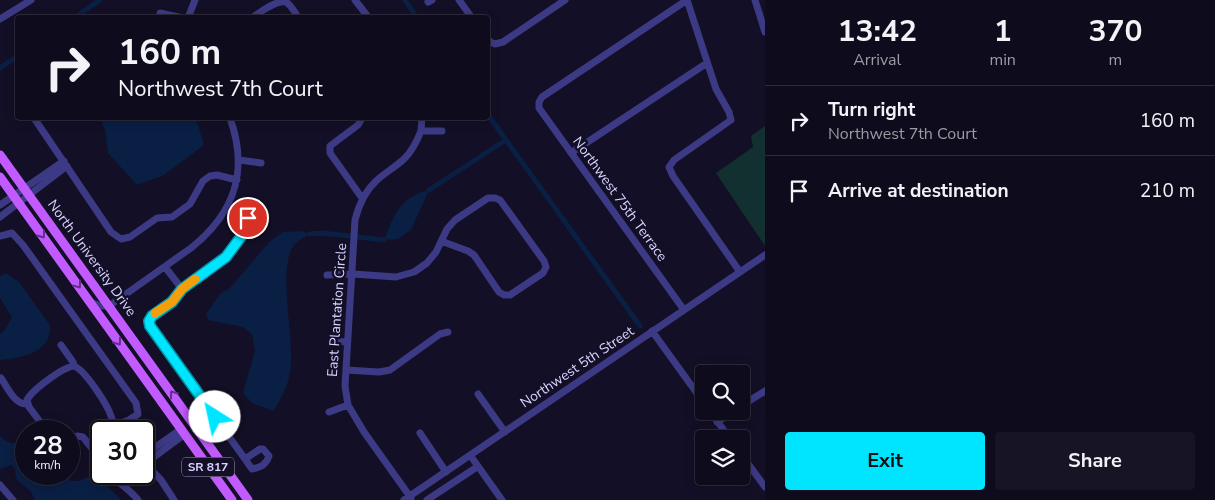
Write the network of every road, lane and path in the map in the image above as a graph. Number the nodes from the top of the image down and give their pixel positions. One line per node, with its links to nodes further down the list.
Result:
1 (31, 0): 16 (street)
2 (195, 0): 11 (street)
3 (281, 0): 12 (street); 13 (street)
4 (356, 0): 14 (street)
5 (460, 0): 15 (street)
6 (565, 0): 18 (street)
7 (687, 0): 19 (street); 26 (street, Northwest 75th Terrace)
8 (755, 0): 17 (street)
9 (160, 13): 10 (street)
10 (169, 15)
11 (189, 15)
12 (256, 15)
13 (297, 15)
14 (366, 15)
15 (470, 15)
16 (0, 20)
17 (765, 32)
18 (490, 42)
19 (707, 63): 26 (street); 43 (street)
20 (35, 120): 30 (street)
21 (231, 120): 28 (street)
22 (361, 120): 34 (street)
23 (422, 120): 24 (street, East Plantation Circle)
24 (421, 131): 25 (street); 34 (street, East Plantation Circle)
25 (442, 131)
26 (571, 153): 49 (street, Northwest 75th Terrace)
27 (0, 155): 33 (main road, North University Drive / SR 817)
28 (238, 160): 29 (street); 32 (street)
29 (261, 163)
30 (65, 164): 32 (street); 33 (street)
31 (0, 176): 35 (main road, North University Drive / SR 817)
32 (237, 180): 42 (street)
33 (27, 191): 35 (street); 48 (main road, North University Drive / SR 817)
34 (362, 198): 44 (street, East Plantation Circle)
35 (16, 199): 36 (street); 37 (street); 47 (main road, North University Drive / SR 817, one-way to 47)
36 (0, 205)
37 (0, 217)
38 (248, 218): 46 (street)
39 (0, 236): 67 (street)
40 (441, 241): 40 (street); 44 (street)
41 (765, 255): 43 (street, Northwest 5th Street)
42 (165, 267): 46 (street); 48 (street)
43 (740, 272): 49 (street, Northwest 5th Street)
44 (353, 274): 45 (street); 53 (street, East Plantation Circle)
45 (327, 275)
46 (182, 289): 79 (street, North University Drive)
47 (90, 302): 48 (street); 71 (main road, North University Drive / SR 817, one-way to 71)
48 (109, 306): 74 (main road, North University Drive / SR 817, one-way to 48)
49 (684, 310): 50 (street, Northwest 5th Street)
50 (652, 331): 58 (street); 72 (street, Northwest 5th Street)
51 (448, 332): 56 (street)
52 (331, 341): 53 (street)
53 (347, 342): 56 (street, East Plantation Circle)
54 (61, 345): 55 (street)
55 (74, 366): 62 (street); 66 (street)
56 (346, 370): 63 (street, East Plantation Circle)
57 (1, 378): 62 (street)
58 (695, 391)
59 (765, 391): 61 (street)
60 (478, 394): 72 (street)
61 (750, 400)
62 (27, 404): 65 (street)
63 (348, 405): 64 (street); 88 (street, East Plantation Circle)
64 (329, 412)
65 (38, 420)
66 (112, 420)
67 (129, 420)
68 (721, 420): 69 (street)
69 (718, 422): 70 (street)
70 (724, 430)
71 (183, 432): 74 (main road); 77 (street); 92 (main road, North University Drive / SR 817)
72 (505, 432): 78 (street, Northwest 5th Street)
73 (420, 433): 82 (street)
74 (201, 434): 93 (main road, North University Drive / SR 817)
75 (80, 436): 76 (street)
76 (90, 446)
77 (155, 448)
78 (470, 455): 81 (street); 82 (street, Northwest 5th Street)
79 (245, 459)
80 (750, 466): 86 (street)
81 (477, 467): 87 (street); 95 (street)
82 (446, 472): 88 (street, Northwest 5th Street)
83 (155, 475): 91 (street)
84 (0, 484): 89 (street)
85 (123, 485): 90 (street)
86 (765, 487)
87 (438, 497): 94 (street)
88 (408, 499)
89 (13, 500)
90 (138, 500)
91 (174, 500)
92 (232, 500)
93 (248, 500)
94 (427, 500)
95 (502, 500)

